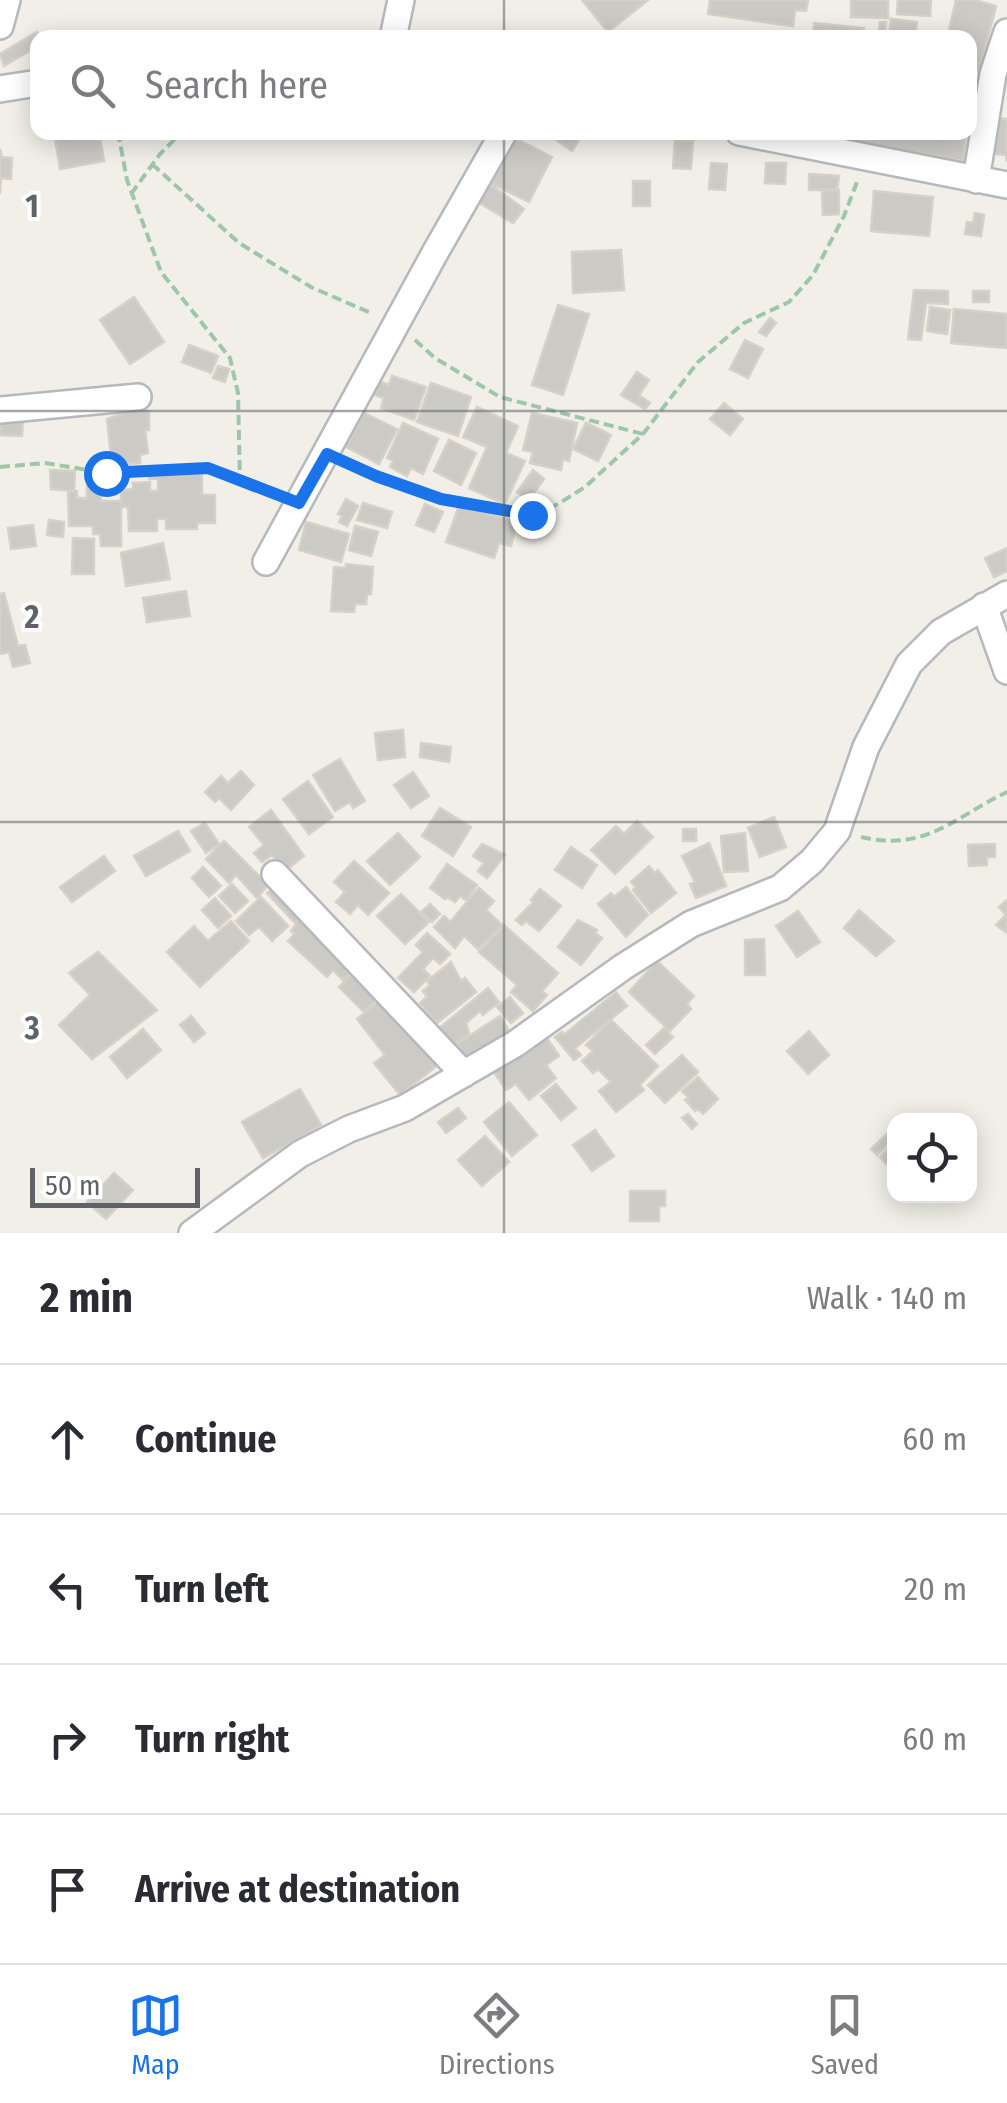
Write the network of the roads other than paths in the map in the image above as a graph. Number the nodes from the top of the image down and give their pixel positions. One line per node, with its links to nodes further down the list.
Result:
1 (8, 0): 3 (street)
2 (400, 0): 4 (street)
3 (0, 26)
4 (394, 30)
5 (1007, 32): 10 (street)
6 (30, 84): 7 (street)
7 (0, 89)
8 (499, 140): 14 (street)
9 (778, 140): 10 (street)
10 (976, 180): 11 (street)
11 (1007, 185)
12 (138, 397): 13 (street)
13 (0, 410)
14 (266, 562)
15 (995, 600): 16 (street); 18 (street)
16 (1007, 671)
17 (274, 874): 18 (street)
18 (464, 1074): 19 (street)
19 (192, 1233)

